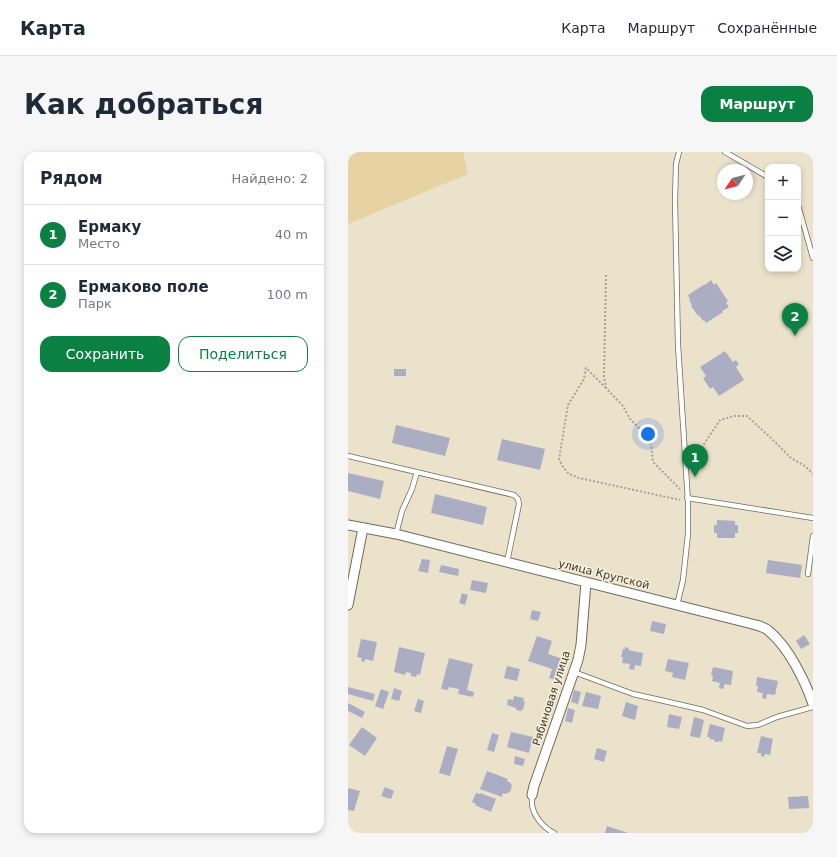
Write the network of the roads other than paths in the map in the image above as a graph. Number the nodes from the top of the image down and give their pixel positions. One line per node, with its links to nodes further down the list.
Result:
1 (680, 152): 8 (lane)
2 (725, 152): 3 (lane)
3 (765, 175)
4 (801, 216): 5 (lane)
5 (813, 258)
6 (348, 456): 7 (lane)
7 (417, 472): 12 (lane); 14 (lane)
8 (687, 498): 9 (lane); 18 (lane)
9 (813, 518)
10 (348, 525): 11 (street, улица Крупской)
11 (363, 528): 12 (street, улица Крупской); 17 (street)
12 (396, 534): 14 (street, улица Крупской)
13 (813, 536): 15 (lane)
14 (507, 562): 16 (street, улица Крупской)
15 (808, 574)
16 (586, 582): 18 (street, улица Крупской); 19 (street, Рябиновая улица)
17 (348, 605)
18 (678, 605): 20 (street, улица Крупской)
19 (574, 672): 20 (lane); 21 (street, Рябиновая улица)
20 (813, 706)
21 (532, 795): 22 (lane)
22 (554, 833)

